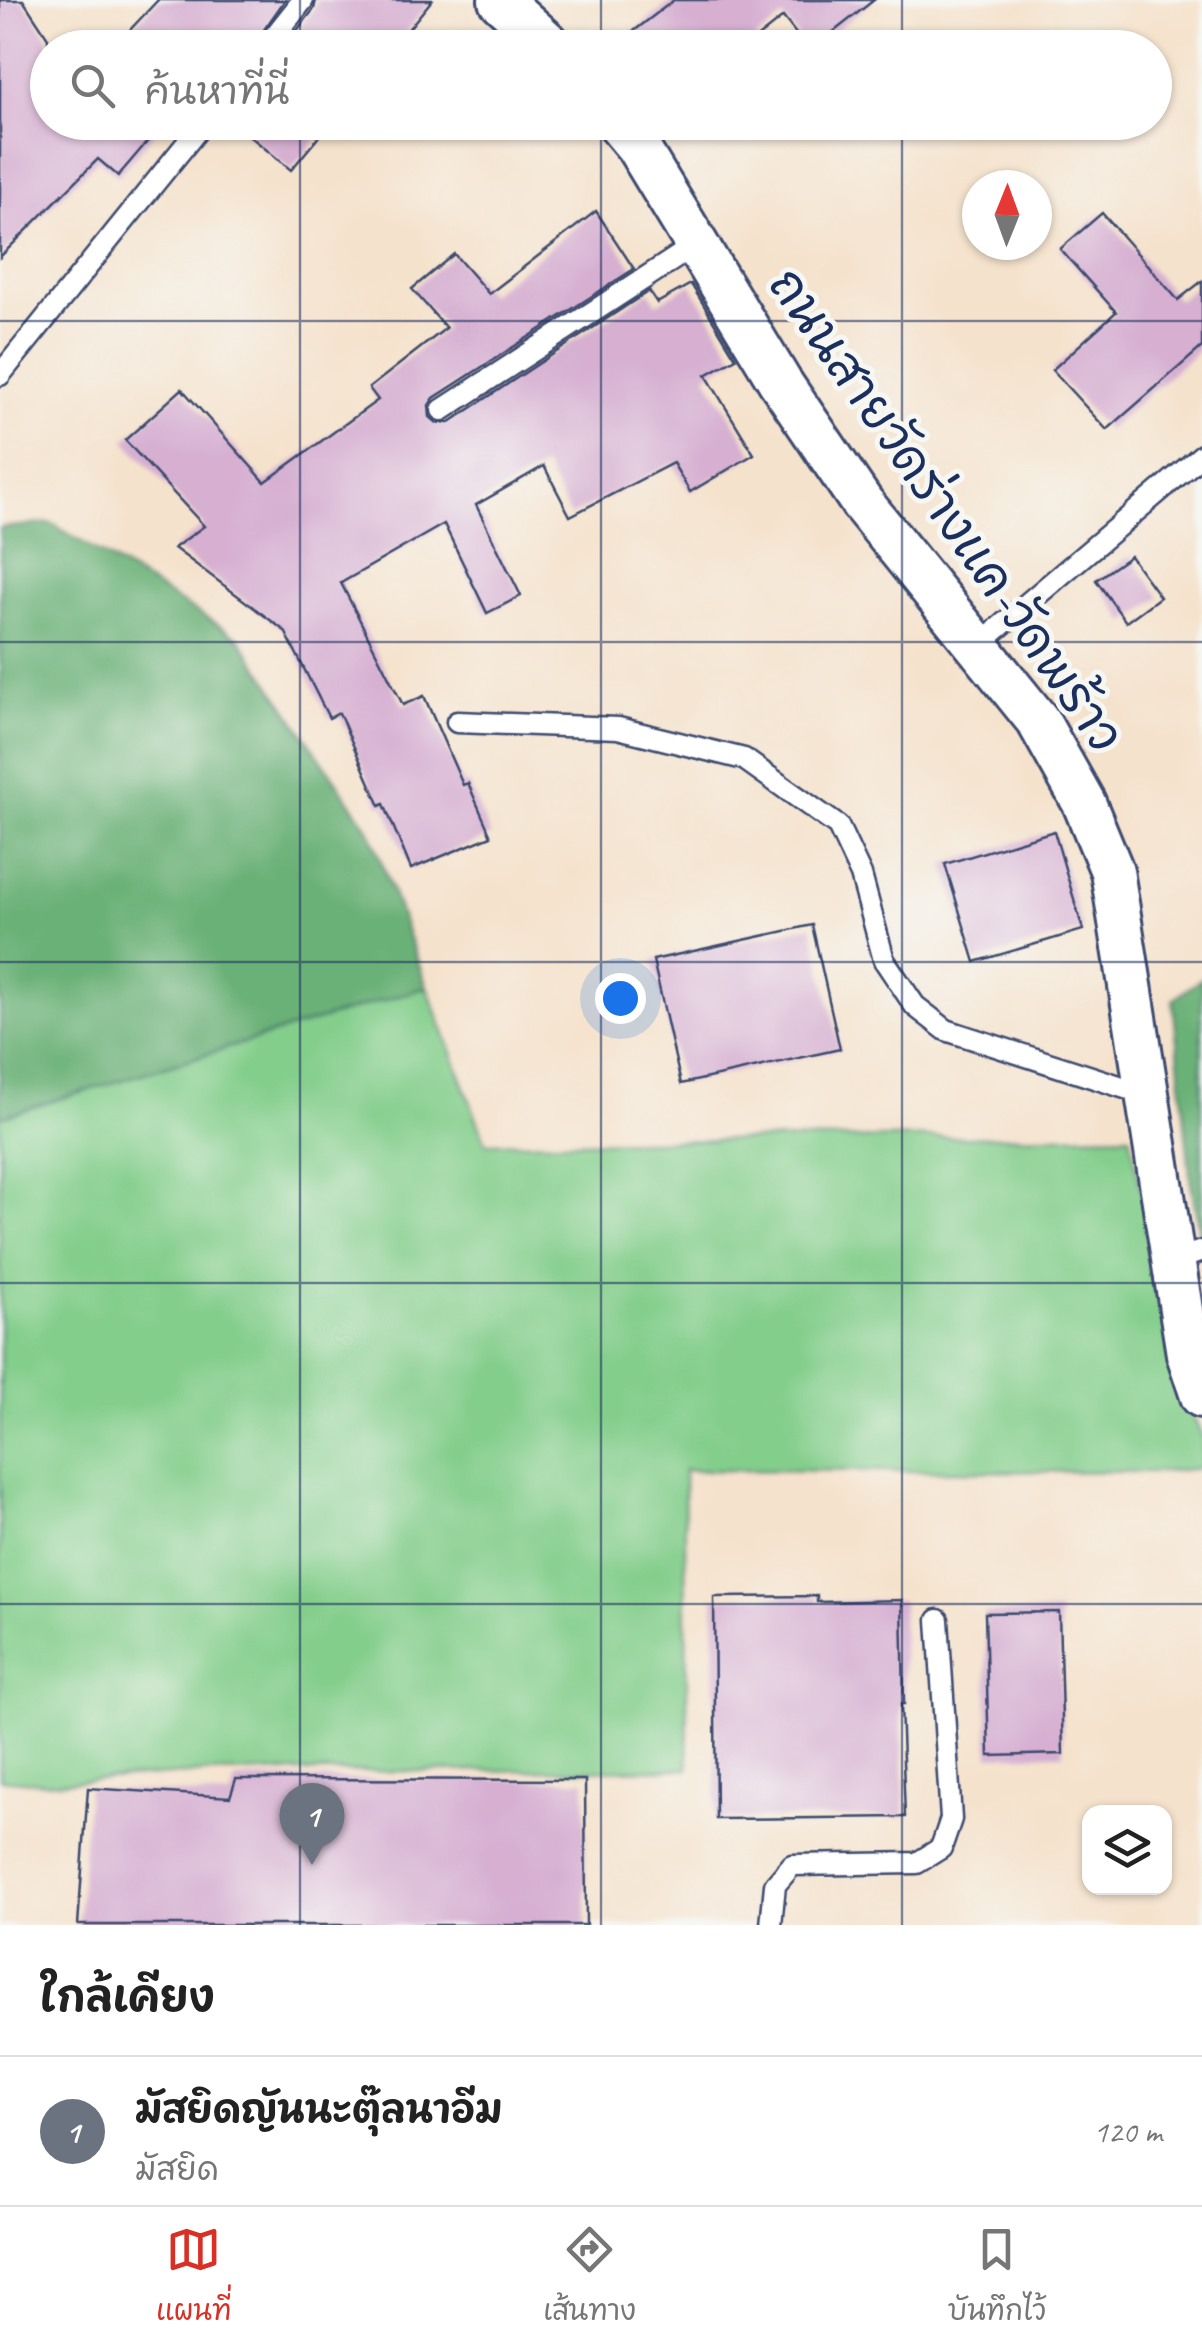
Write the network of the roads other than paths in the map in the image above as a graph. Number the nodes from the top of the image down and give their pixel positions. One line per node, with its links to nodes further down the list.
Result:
1 (303, 0): 3 (lane)
2 (500, 0): 4 (street)
3 (279, 30)
4 (533, 30)
5 (189, 140): 8 (lane)
6 (646, 140): 7 (street, ถนนสายวัดร่างแค-วัดพร้าว)
7 (697, 244): 9 (lane); 11 (street, ถนนสายวัดร่างแค-วัดพร้าว)
8 (0, 375)
9 (442, 410)
10 (1202, 454): 11 (lane)
11 (976, 646): 13 (street, ถนนสายวัดร่างแค-วัดพร้าว)
12 (457, 722): 13 (lane)
13 (1147, 1094): 14 (street, ถนนสายวัดร่างแค-วัดพร้าว)
14 (1187, 1256): 15 (street, ถนนสายวัดร่างแค-วัดพร้าว)
15 (1202, 1396)
16 (938, 1620): 17 (lane)
17 (771, 1925)

